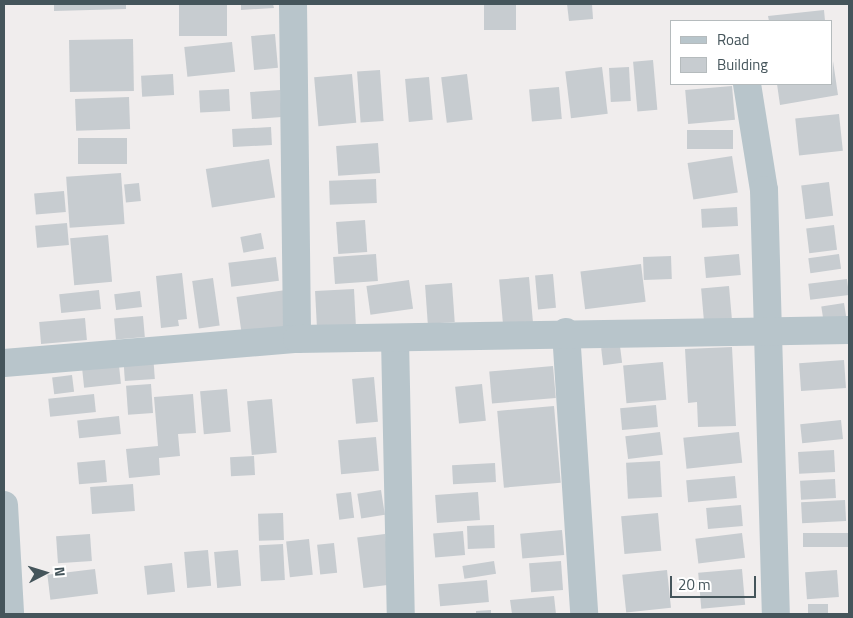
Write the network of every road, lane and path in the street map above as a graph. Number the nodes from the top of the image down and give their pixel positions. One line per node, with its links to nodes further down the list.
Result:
1 (293, 4): 6 (street)
2 (747, 85): 5 (street)
3 (849, 330): 5 (street)
4 (566, 332): 5 (street); 7 (street); 12 (street)
5 (765, 333): 13 (street)
6 (296, 339): 7 (street); 8 (street)
7 (395, 339): 11 (street)
8 (4, 363)
9 (4, 505): 10 (street)
10 (10, 614)
11 (401, 614)
12 (584, 614)
13 (776, 614)

